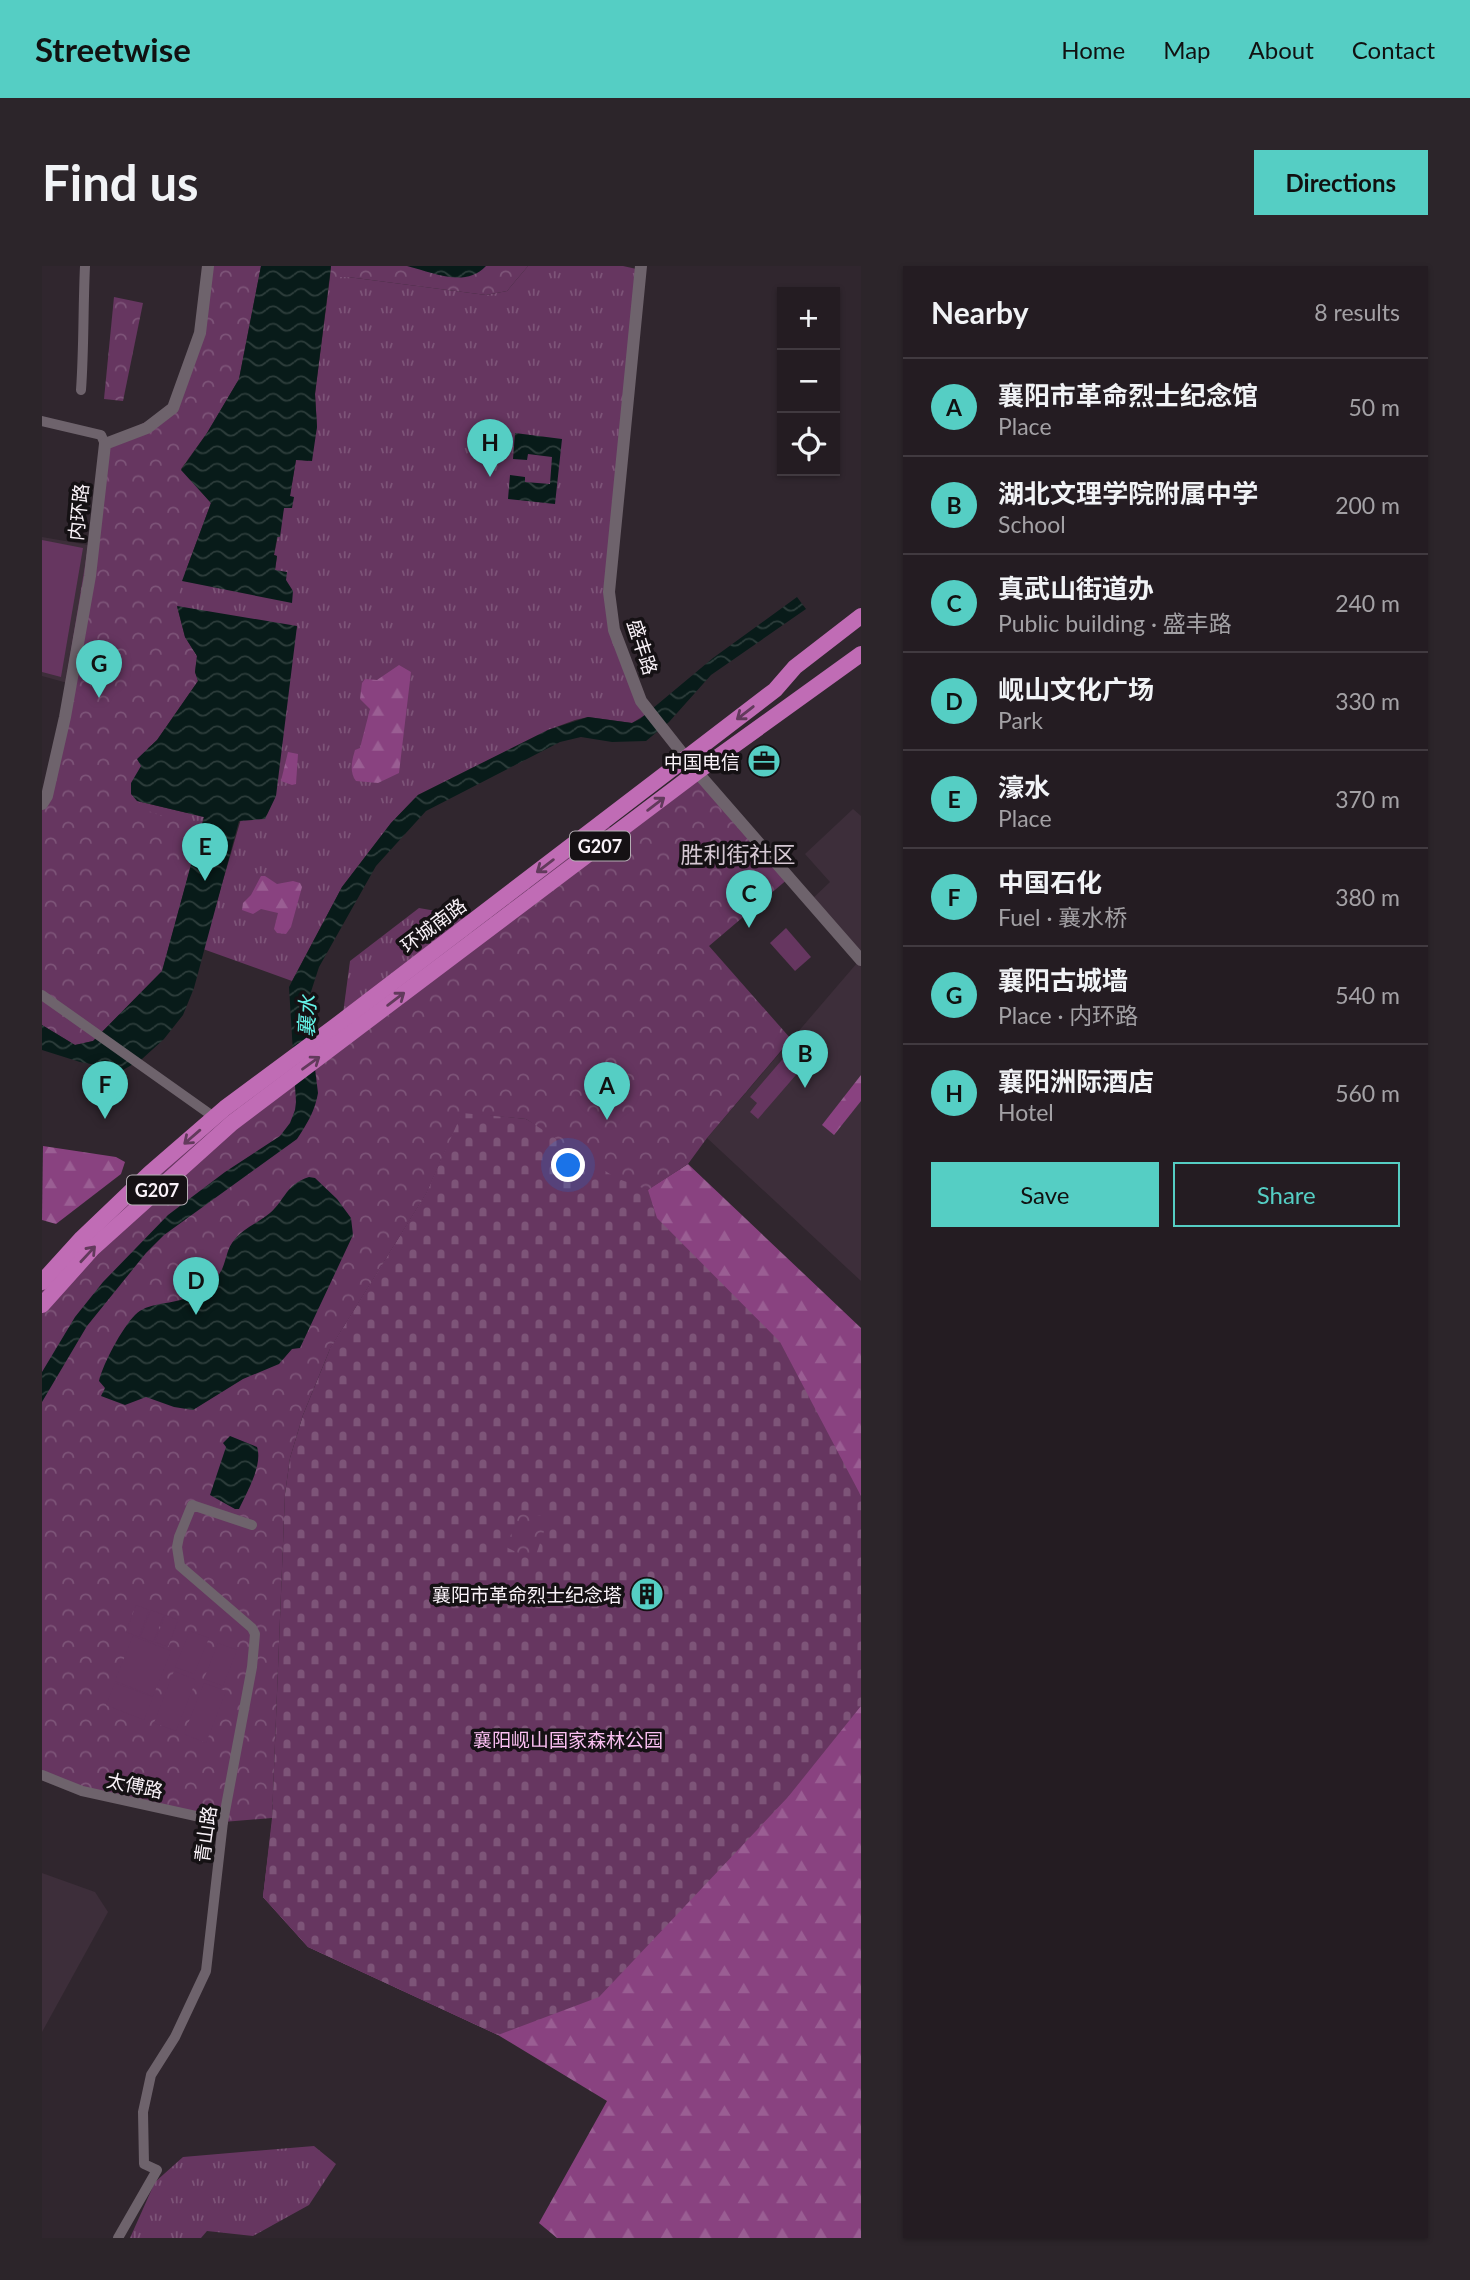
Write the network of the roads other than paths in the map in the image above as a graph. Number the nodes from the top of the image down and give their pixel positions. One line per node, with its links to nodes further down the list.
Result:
1 (85, 266): 4 (street)
2 (208, 266): 6 (street)
3 (641, 266): 13 (street, 盛丰路)
4 (81, 390)
5 (42, 421): 6 (street)
6 (105, 444): 15 (street, 内环路)
7 (861, 617): 11 (highway, 环城南路)
8 (861, 626): 11 (highway)
9 (861, 642): 12 (highway, G207)
10 (861, 654): 12 (highway, 环城南路 / G207)
11 (775, 690): 13 (highway, 环城南路, one-way to 13)
12 (786, 706): 14 (highway, 环城南路 / G207)
13 (686, 758): 14 (street, 盛丰路); 18 (highway, 环城南路, one-way to 18)
14 (697, 772): 16 (street, 盛丰路); 18 (highway, 环城南路 / G207, one-way to 14)
15 (42, 803)
16 (861, 960)
17 (42, 995): 19 (street)
18 (337, 1034): 19 (highway, 环城南路); 21 (highway, 环城南路 / G207, one-way to 18)
19 (214, 1118): 20 (highway, 环城南路, one-way to 20)
20 (42, 1282)
21 (42, 1305)
22 (252, 1525): 24 (street, 青山路)
23 (42, 1775): 24 (street, 太傅路)
24 (223, 1822): 25 (street, 青山路)
25 (118, 2238)

